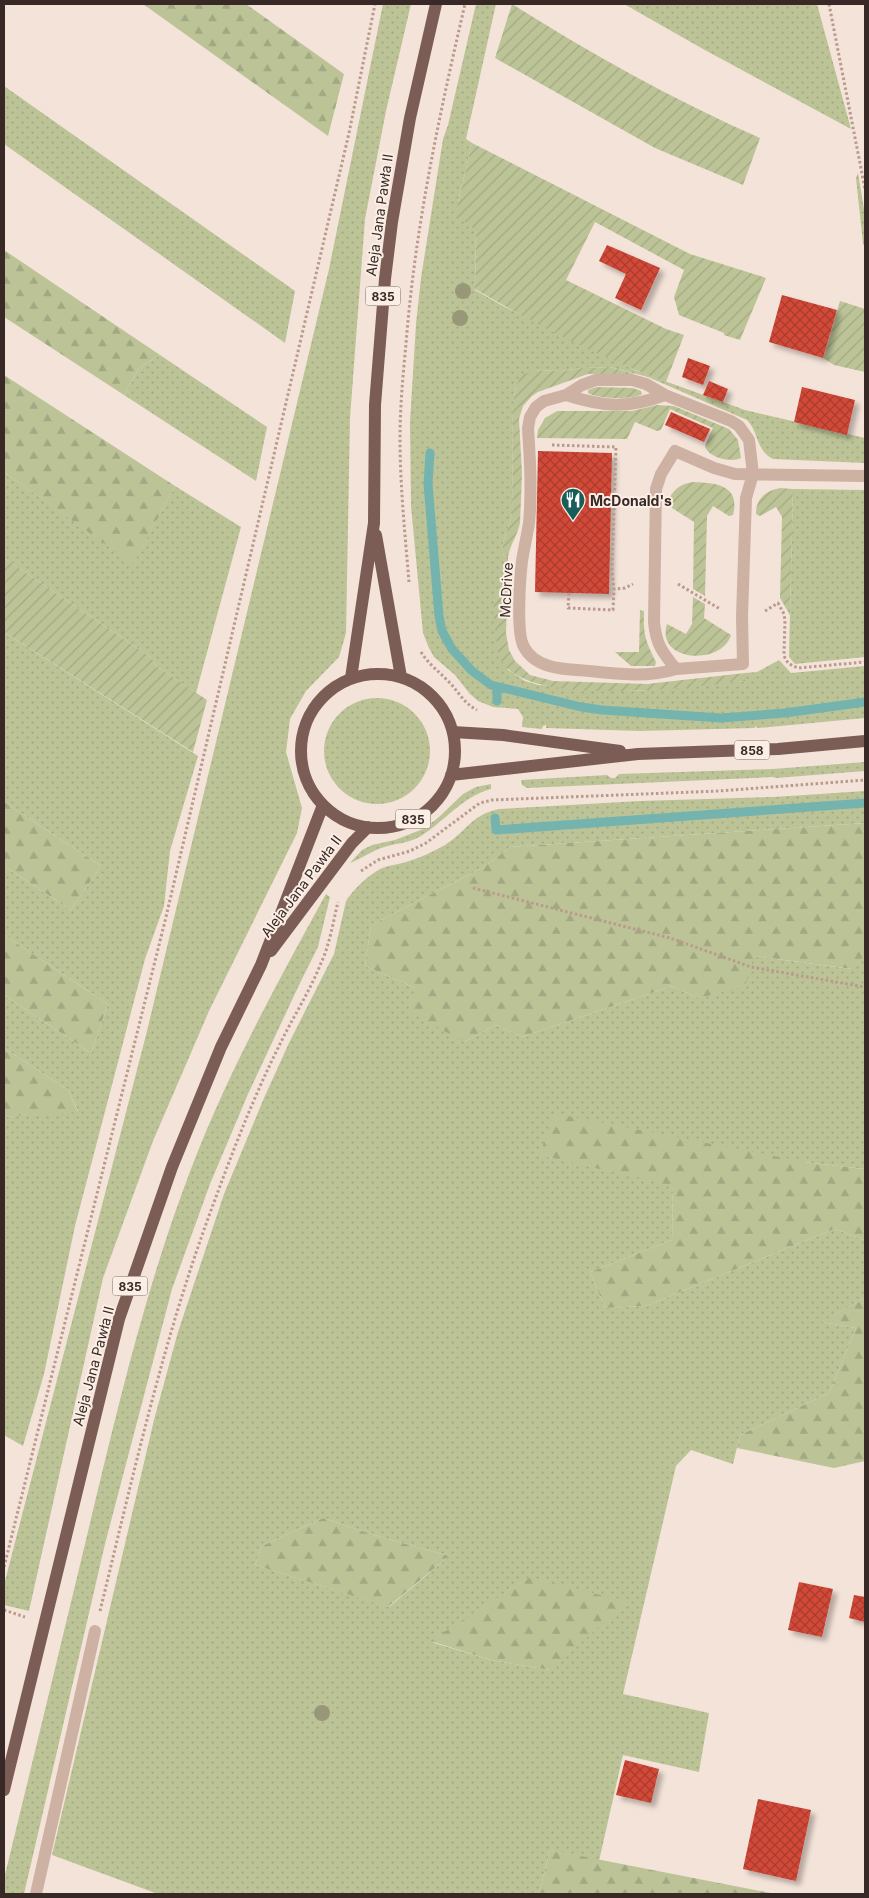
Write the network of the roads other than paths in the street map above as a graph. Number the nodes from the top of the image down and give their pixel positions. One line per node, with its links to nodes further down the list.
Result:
1 (436, 4): 6 (main road, Aleja Jana Pawła II / 835)
2 (665, 394): 3 (lane); 3 (lane, McDrive); 4 (lane, McDrive)
3 (566, 395): 7 (lane, McDrive)
4 (753, 474): 5 (lane); 7 (lane, McDrive); 7 (lane)
5 (865, 476)
6 (374, 523): 8 (main road, Aleja Jana Pawła II / 835); 9 (main road, Aleja Jana Pawła II / 835)
7 (676, 669)
8 (401, 677): 9 (main road, 835); 10 (main road, 835)
9 (351, 678): 14 (main road, 835)
10 (453, 732): 12 (main road, 858); 13 (main road, 835)
11 (865, 742): 12 (main road, 858)
12 (638, 754): 13 (main road, 858)
13 (451, 775): 15 (main road, 835)
14 (322, 805): 15 (main road, 835); 16 (main road, Aleja Jana Pawła II / 835)
15 (368, 827): 16 (main road, Aleja Jana Pawła II / 835)
16 (261, 965): 18 (main road, Aleja Jana Pawła II / 835)
17 (95, 1631): 19 (lane)
18 (4, 1790)
19 (36, 1894)

